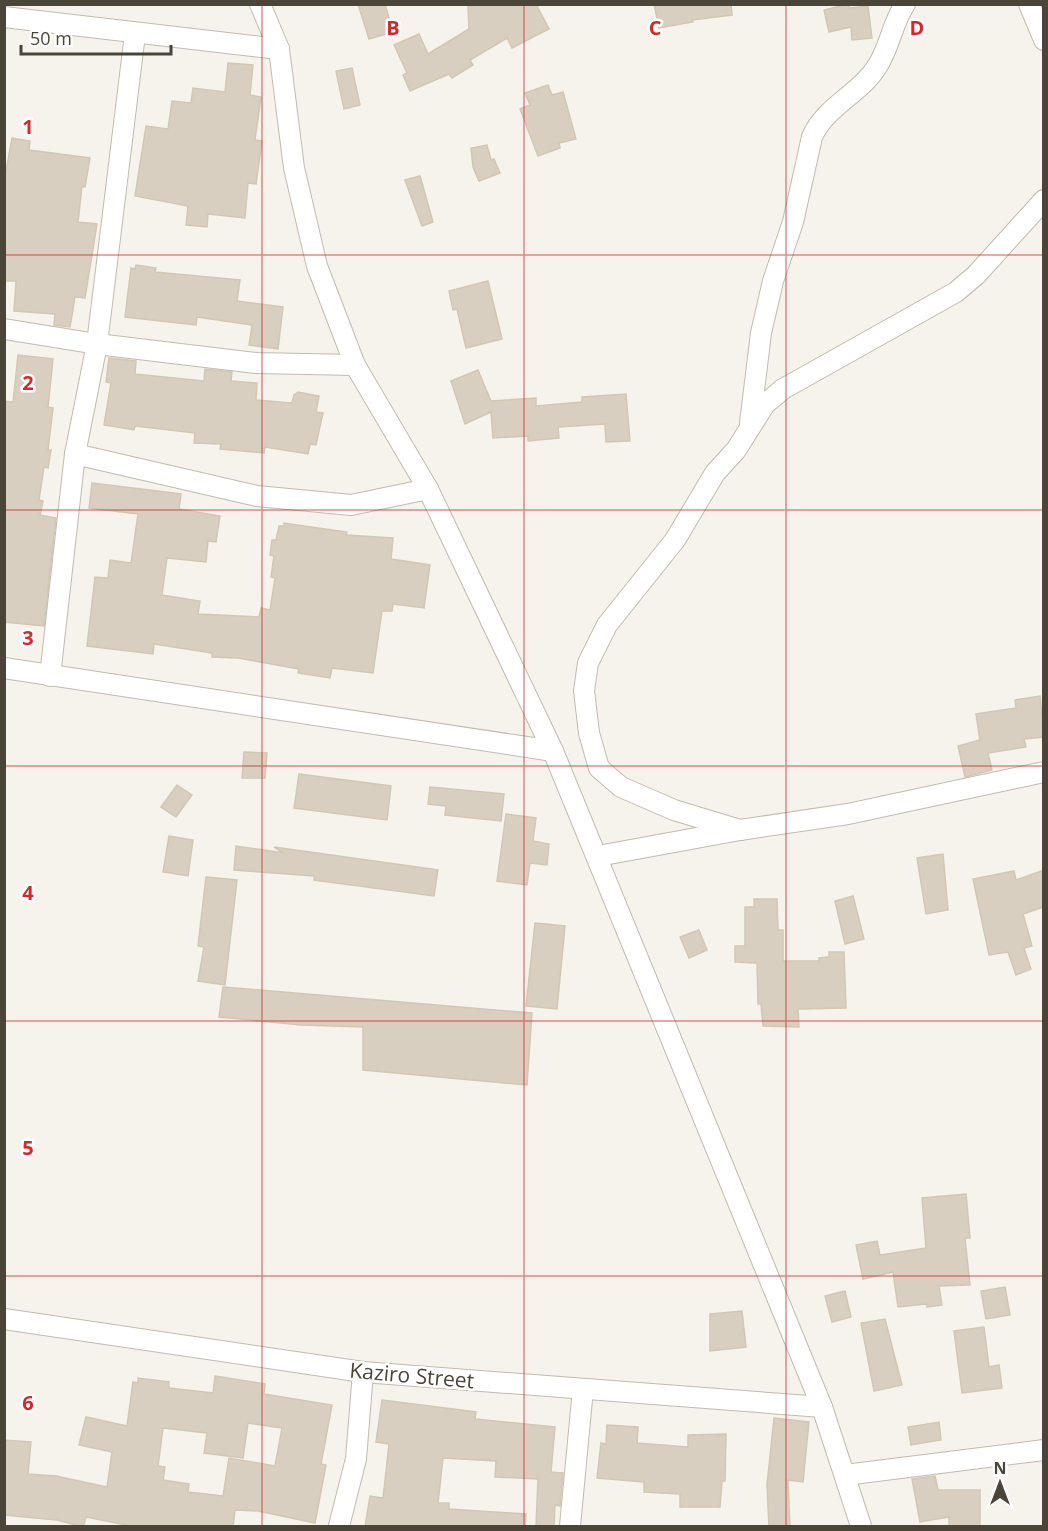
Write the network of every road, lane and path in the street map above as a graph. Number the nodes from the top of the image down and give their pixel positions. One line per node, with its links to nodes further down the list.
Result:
1 (260, 4): 7 (street)
2 (905, 4): 12 (street)
3 (1029, 4): 6 (street)
4 (4, 17): 5 (street)
5 (135, 34): 7 (street); 10 (street)
6 (1044, 40)
7 (279, 49): 11 (street)
8 (1044, 200): 12 (street)
9 (4, 328): 10 (street)
10 (97, 344): 11 (street); 13 (street)
11 (355, 365): 14 (street)
12 (750, 425): 19 (street)
13 (75, 454): 14 (street); 16 (street)
14 (428, 489): 17 (street)
15 (4, 668): 16 (street)
16 (50, 676): 17 (street)
17 (554, 751): 20 (street)
18 (1044, 772): 19 (street)
19 (740, 830): 20 (street)
20 (598, 856): 24 (street)
21 (4, 1319): 22 (street, Kaziro Street)
22 (363, 1372): 23 (street, Kaziro Street); 28 (street)
23 (583, 1389): 24 (street, Kaziro Street); 27 (street)
24 (822, 1407): 26 (street)
25 (1044, 1450): 26 (street)
26 (844, 1475): 29 (street)
27 (572, 1526)
28 (339, 1527)
29 (861, 1527)

